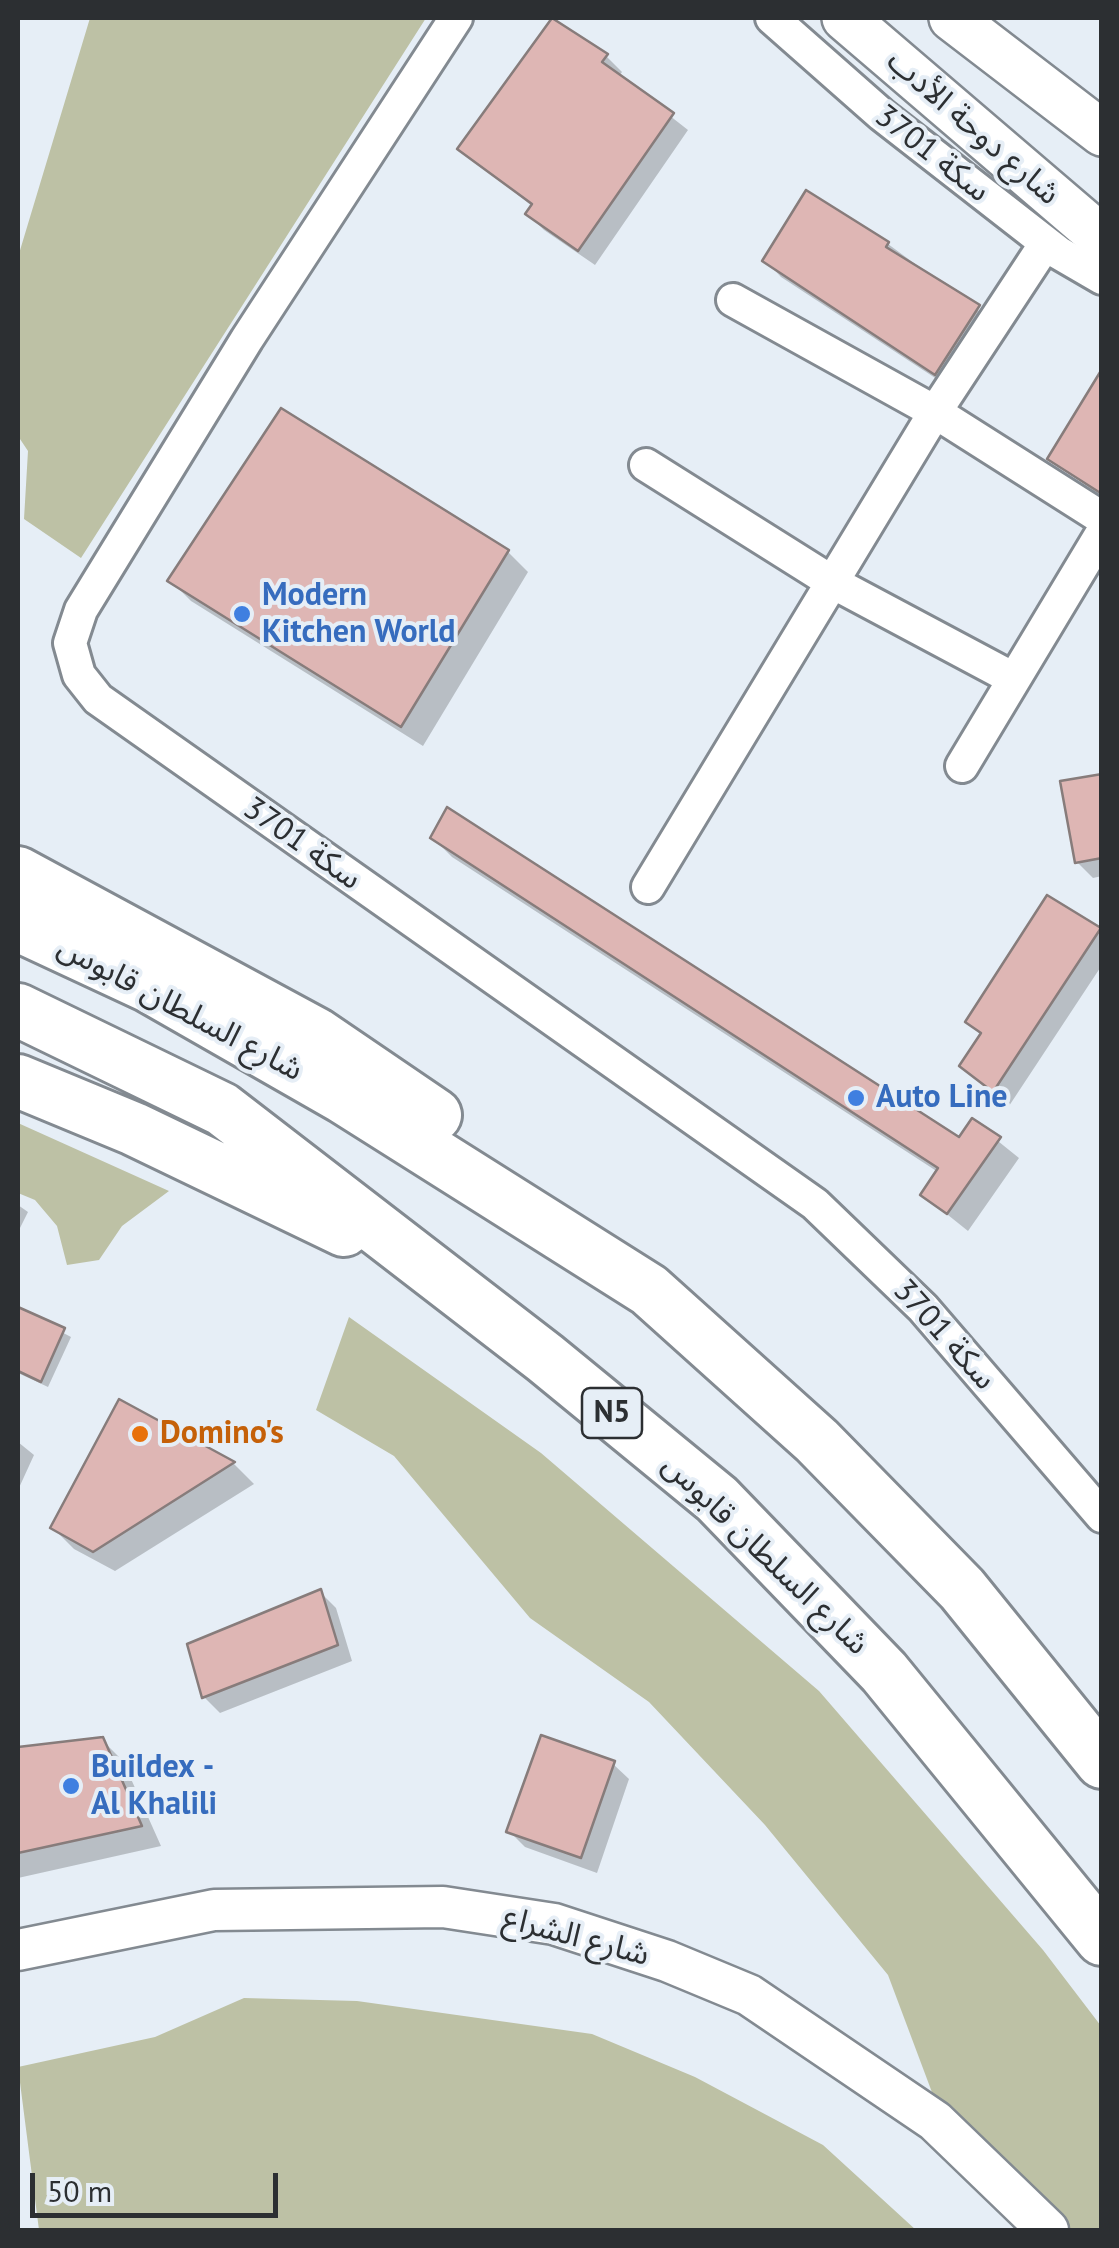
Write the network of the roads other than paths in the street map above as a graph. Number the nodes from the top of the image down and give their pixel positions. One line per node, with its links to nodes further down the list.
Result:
1 (456, 18): 24 (street, سكة 3701)
2 (772, 18): 7 (street, سكة 3701)
3 (845, 18): 6 (main road, شارع دوحة الأدب)
4 (952, 18): 5 (main road)
5 (1102, 133)
6 (1102, 238)
7 (1046, 243): 8 (street, سكة 3701); 10 (street)
8 (1102, 278)
9 (733, 300): 10 (street)
10 (935, 412): 12 (street); 14 (street)
11 (646, 465): 14 (street)
12 (1102, 518)
13 (1102, 533): 15 (street)
14 (832, 582): 15 (street); 18 (street)
15 (1014, 680): 16 (street)
16 (962, 766)
17 (18, 873): 22 (highway)
18 (648, 887)
19 (18, 925): 22 (highway, شارع السلطان قابوس)
20 (18, 1010): 23 (highway, شارع السلطان قابوس / N5)
21 (18, 1081): 23 (highway)
22 (648, 1290): 25 (highway, شارع السلطان قابوس)
23 (545, 1358): 26 (highway, شارع السلطان قابوس / N5)
24 (1102, 1516)
25 (1102, 1762)
26 (1102, 1940)
27 (18, 1950): 28 (street, شارع الشراع)
28 (1048, 2230)

